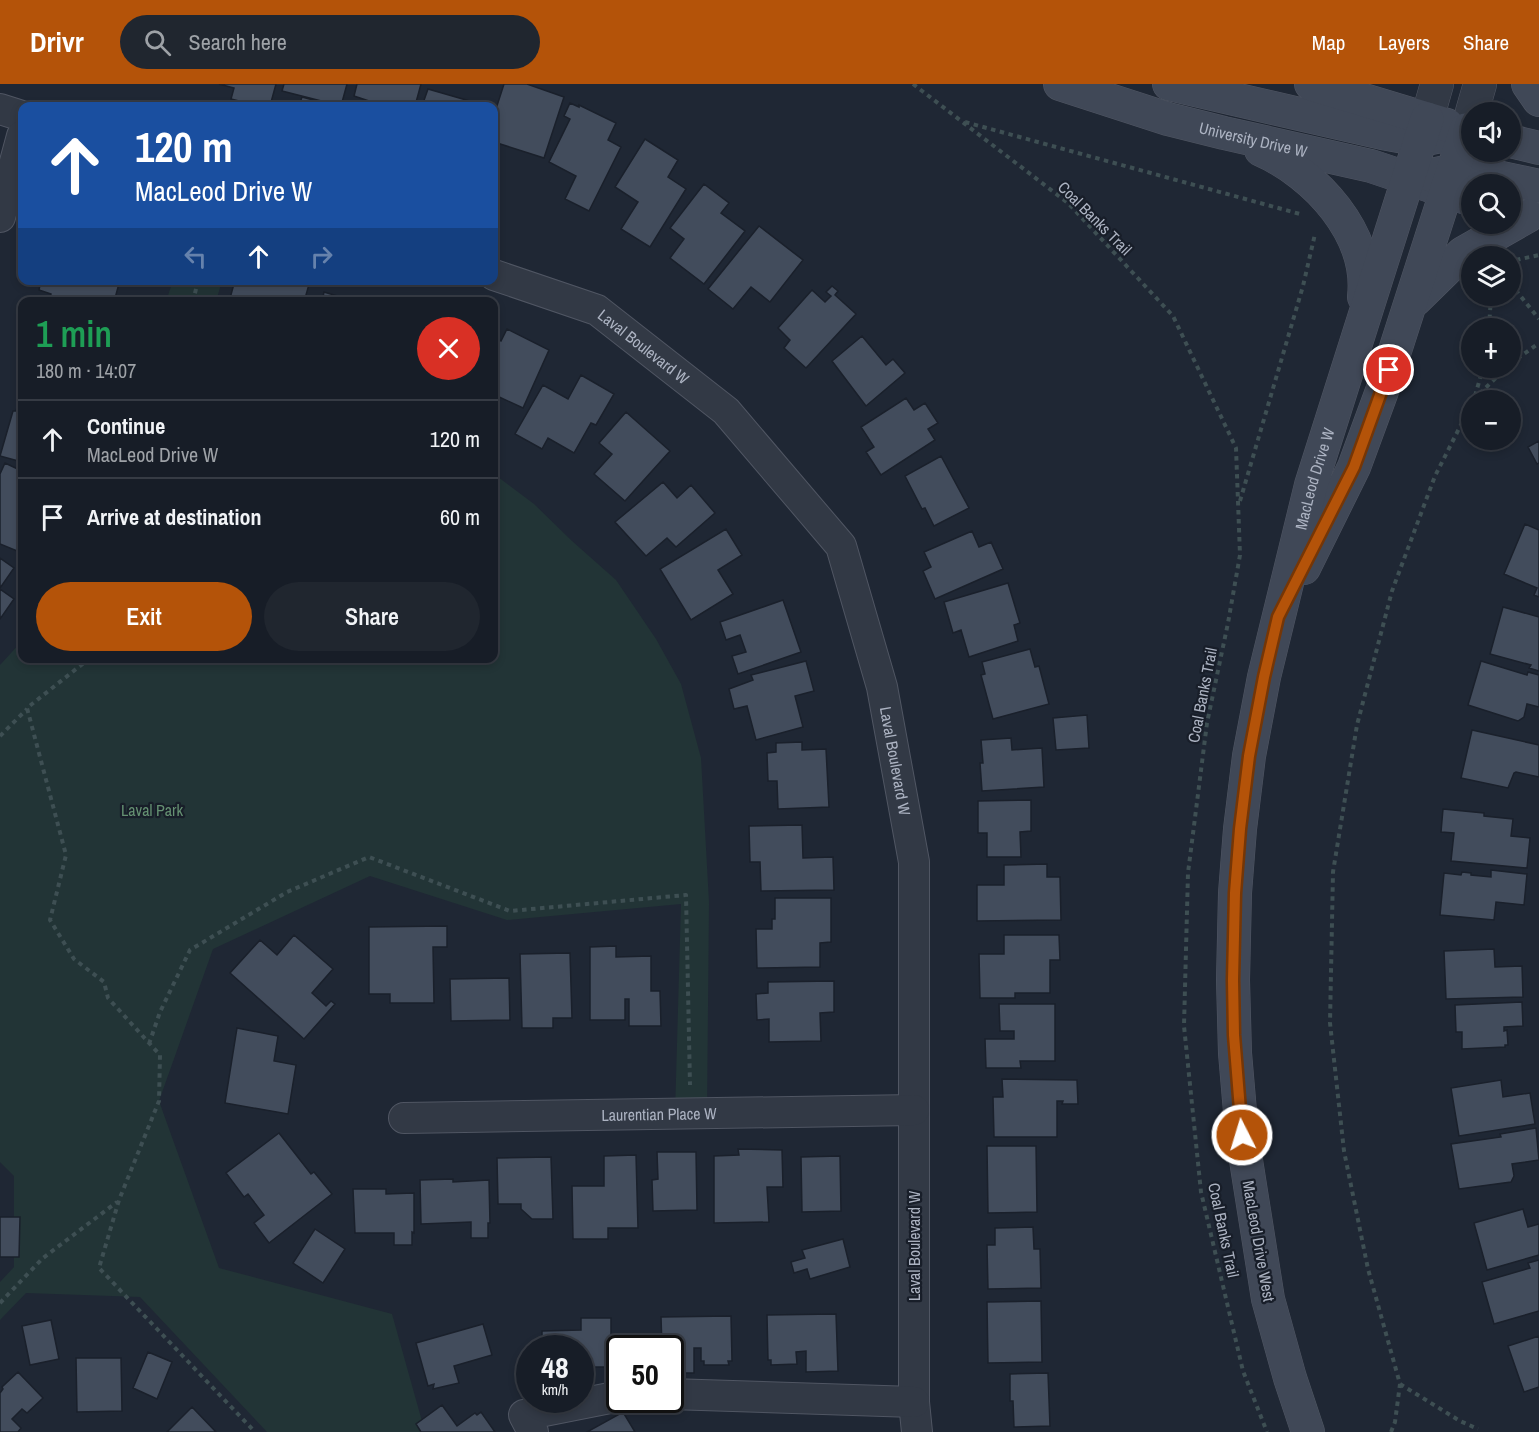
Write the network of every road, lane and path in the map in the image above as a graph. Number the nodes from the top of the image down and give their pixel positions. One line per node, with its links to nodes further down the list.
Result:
1 (913, 84): 12 (path, Coal Banks Trail)
2 (1060, 84): 15 (main road, University Drive W)
3 (1169, 84): 14 (main road)
4 (1311, 84): 14 (main road)
5 (1437, 84): 14 (street)
6 (1480, 84): 9 (street)
7 (1528, 84): 8 (main road)
8 (1539, 100)
9 (1475, 102)
10 (0, 110): 11 (street)
11 (18, 115)
12 (962, 121): 24 (path); 39 (path, Coal Banks Trail)
13 (1461, 124): 14 (main road)
14 (1424, 130): 20 (main road, MacLeod Drive W)
15 (1224, 133): 20 (main road, University Drive W); 33 (main road)
16 (1521, 144): 17 (main road)
17 (1539, 148)
18 (18, 151): 25 (street)
19 (1462, 162): 22 (main road, MacLeod Drive W)
20 (1409, 179): 22 (main road, University Drive W); 33 (main road, MacLeod Drive W)
21 (1539, 186): 22 (main road, University Drive W)
22 (1457, 187): 31 (main road, MacLeod Drive W)
23 (1526, 215): 31 (main road)
24 (1307, 216)
25 (0, 217)
26 (1316, 230): 39 (path)
27 (1539, 255): 28 (path)
28 (1521, 259)
29 (498, 276): 45 (street, Laval Boulevard W)
30 (1521, 297): 32 (path)
31 (1410, 305): 40 (main road, MacLeod Drive W)
32 (1539, 319)
33 (1362, 326): 40 (main road, MacLeod Drive W)
34 (1539, 343): 35 (path)
35 (1521, 356)
36 (1496, 378): 37 (path)
37 (1483, 390)
38 (1461, 424): 50 (path)
39 (1238, 505): 58 (path, Coal Banks Trail)
40 (1278, 617): 59 (main road, MacLeod Drive West)
41 (84, 663): 42 (path)
42 (27, 708): 43 (path); 44 (path)
43 (0, 736)
44 (149, 1044): 46 (path); 48 (path)
45 (914, 1110): 46 (street, Laurentian Place W); 53 (street, Laval Boulevard W)
46 (690, 1113): 47 (street, Laurentian Place W)
47 (404, 1118)
48 (119, 1200): 49 (path); 55 (path)
49 (0, 1303)
50 (1400, 1384): 54 (path); 60 (path)
51 (684, 1394): 53 (street)
52 (606, 1399): 56 (street)
53 (914, 1402): 57 (street, Laval Boulevard W)
54 (1478, 1429)
55 (255, 1432)
56 (533, 1432)
57 (917, 1432)
58 (1267, 1432)
59 (1308, 1432)
60 (1391, 1432)

